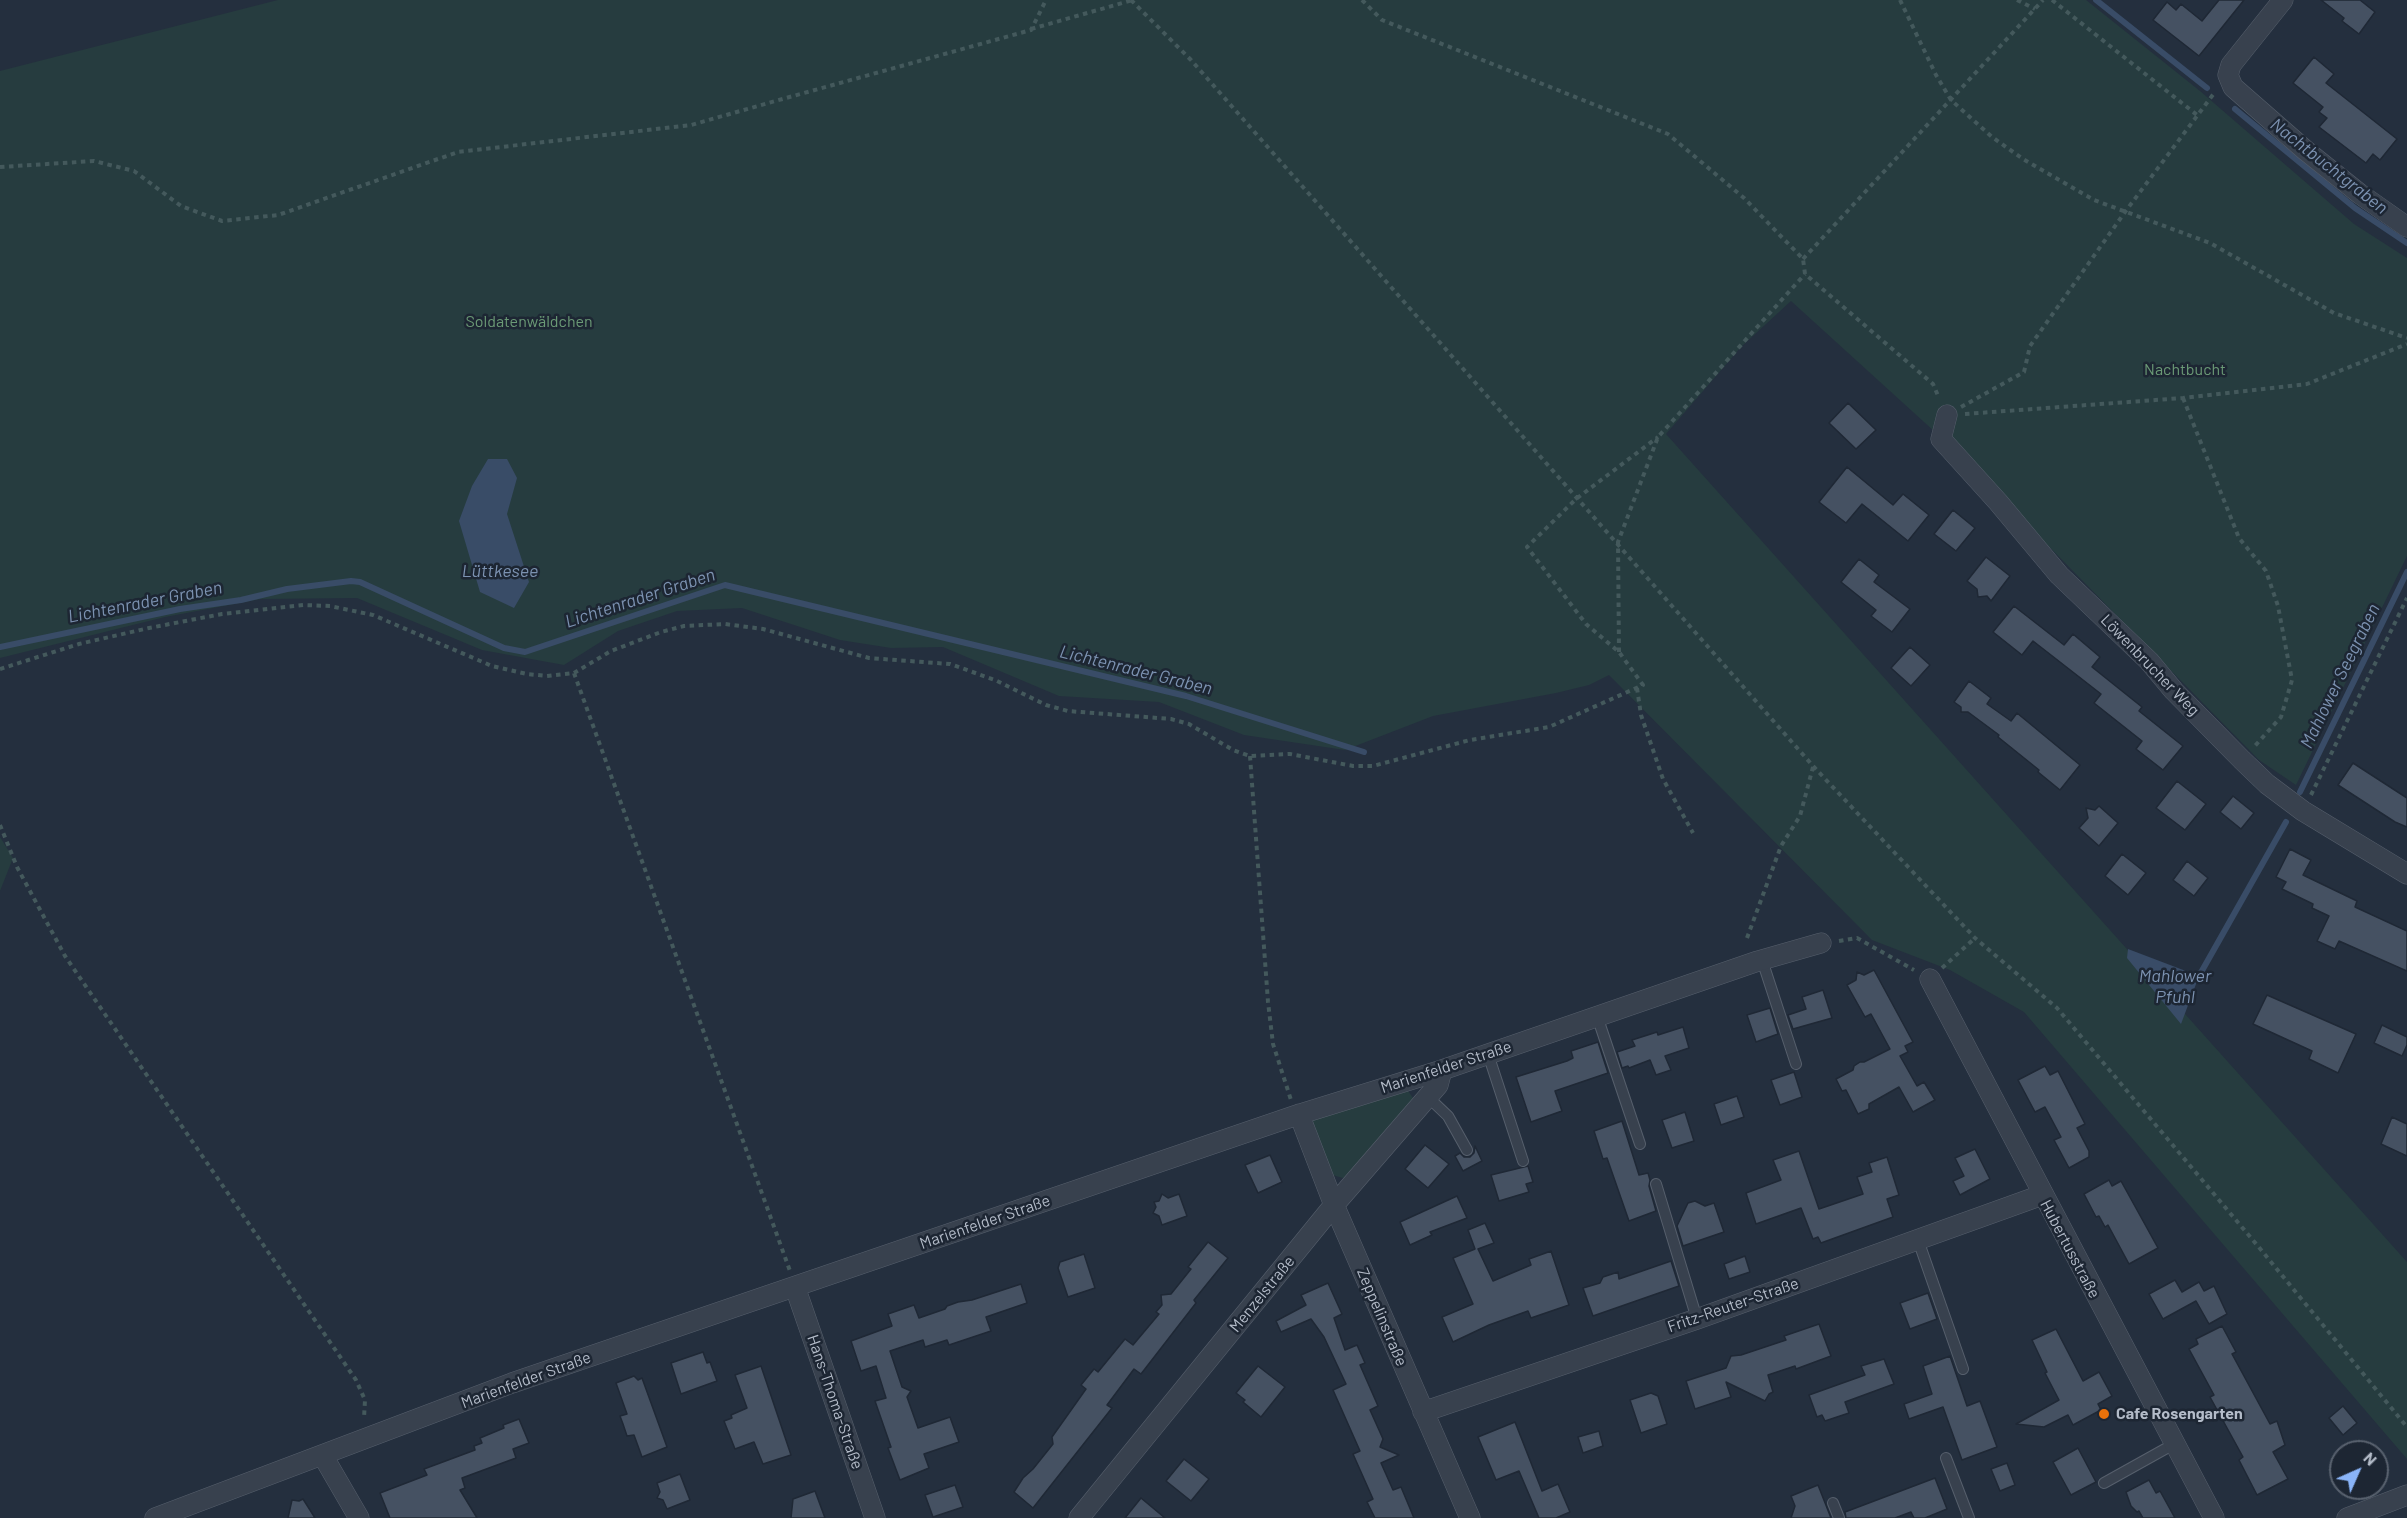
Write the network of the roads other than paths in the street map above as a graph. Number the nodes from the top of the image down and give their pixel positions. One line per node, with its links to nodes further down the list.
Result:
1 (2283, 0): 2 (street)
2 (2407, 227)
3 (1947, 415): 4 (street, Löwenbrucher Weg)
4 (2407, 874)
5 (1821, 943): 6 (street, Marienfelder Straße)
6 (1762, 960): 8 (street, Marienfelder Straße); 10 (lane)
7 (1930, 979): 18 (street, Hubertusstraße)
8 (1597, 1016): 9 (street, Marienfelder Straße); 14 (lane)
9 (1488, 1054): 11 (street, Marienfelder Straße); 16 (lane)
10 (1796, 1064)
11 (1442, 1070): 12 (street, Menzelstraße); 13 (street, Marienfelder Straße)
12 (1428, 1097): 15 (lane); 19 (street, Menzelstraße)
13 (1298, 1114): 19 (street, Zeppelinstraße); 21 (street, Marienfelder Straße)
14 (1640, 1144)
15 (1467, 1150)
16 (1523, 1161)
17 (1656, 1184): 22 (lane)
18 (2042, 1195): 20 (street, Fritz-Reuter-Straße); 25 (street, Hubertusstraße)
19 (1334, 1205): 24 (street, Zeppelinstraße); 34 (street, Menzelstraße)
20 (1917, 1240): 22 (street, Fritz-Reuter-Straße); 23 (lane)
21 (795, 1287): 26 (street, Marienfelder Straße); 33 (street, Hans-Thoma-Straße)
22 (1697, 1318): 24 (street, Fritz-Reuter-Straße)
23 (1963, 1369)
24 (1424, 1412): 35 (street, Zeppelinstraße)
25 (2174, 1444): 28 (lane); 38 (street, Hubertusstraße)
26 (323, 1456): 31 (street, Marienfelder Straße); 32 (street)
27 (1946, 1458): 37 (lane)
28 (2104, 1482)
29 (2407, 1495): 39 (street)
30 (1833, 1503): 36 (lane)
31 (155, 1518)
32 (359, 1518)
33 (875, 1518)
34 (1079, 1518)
35 (1470, 1518)
36 (1839, 1518)
37 (1969, 1518)
38 (2214, 1518)
39 (2347, 1518)

